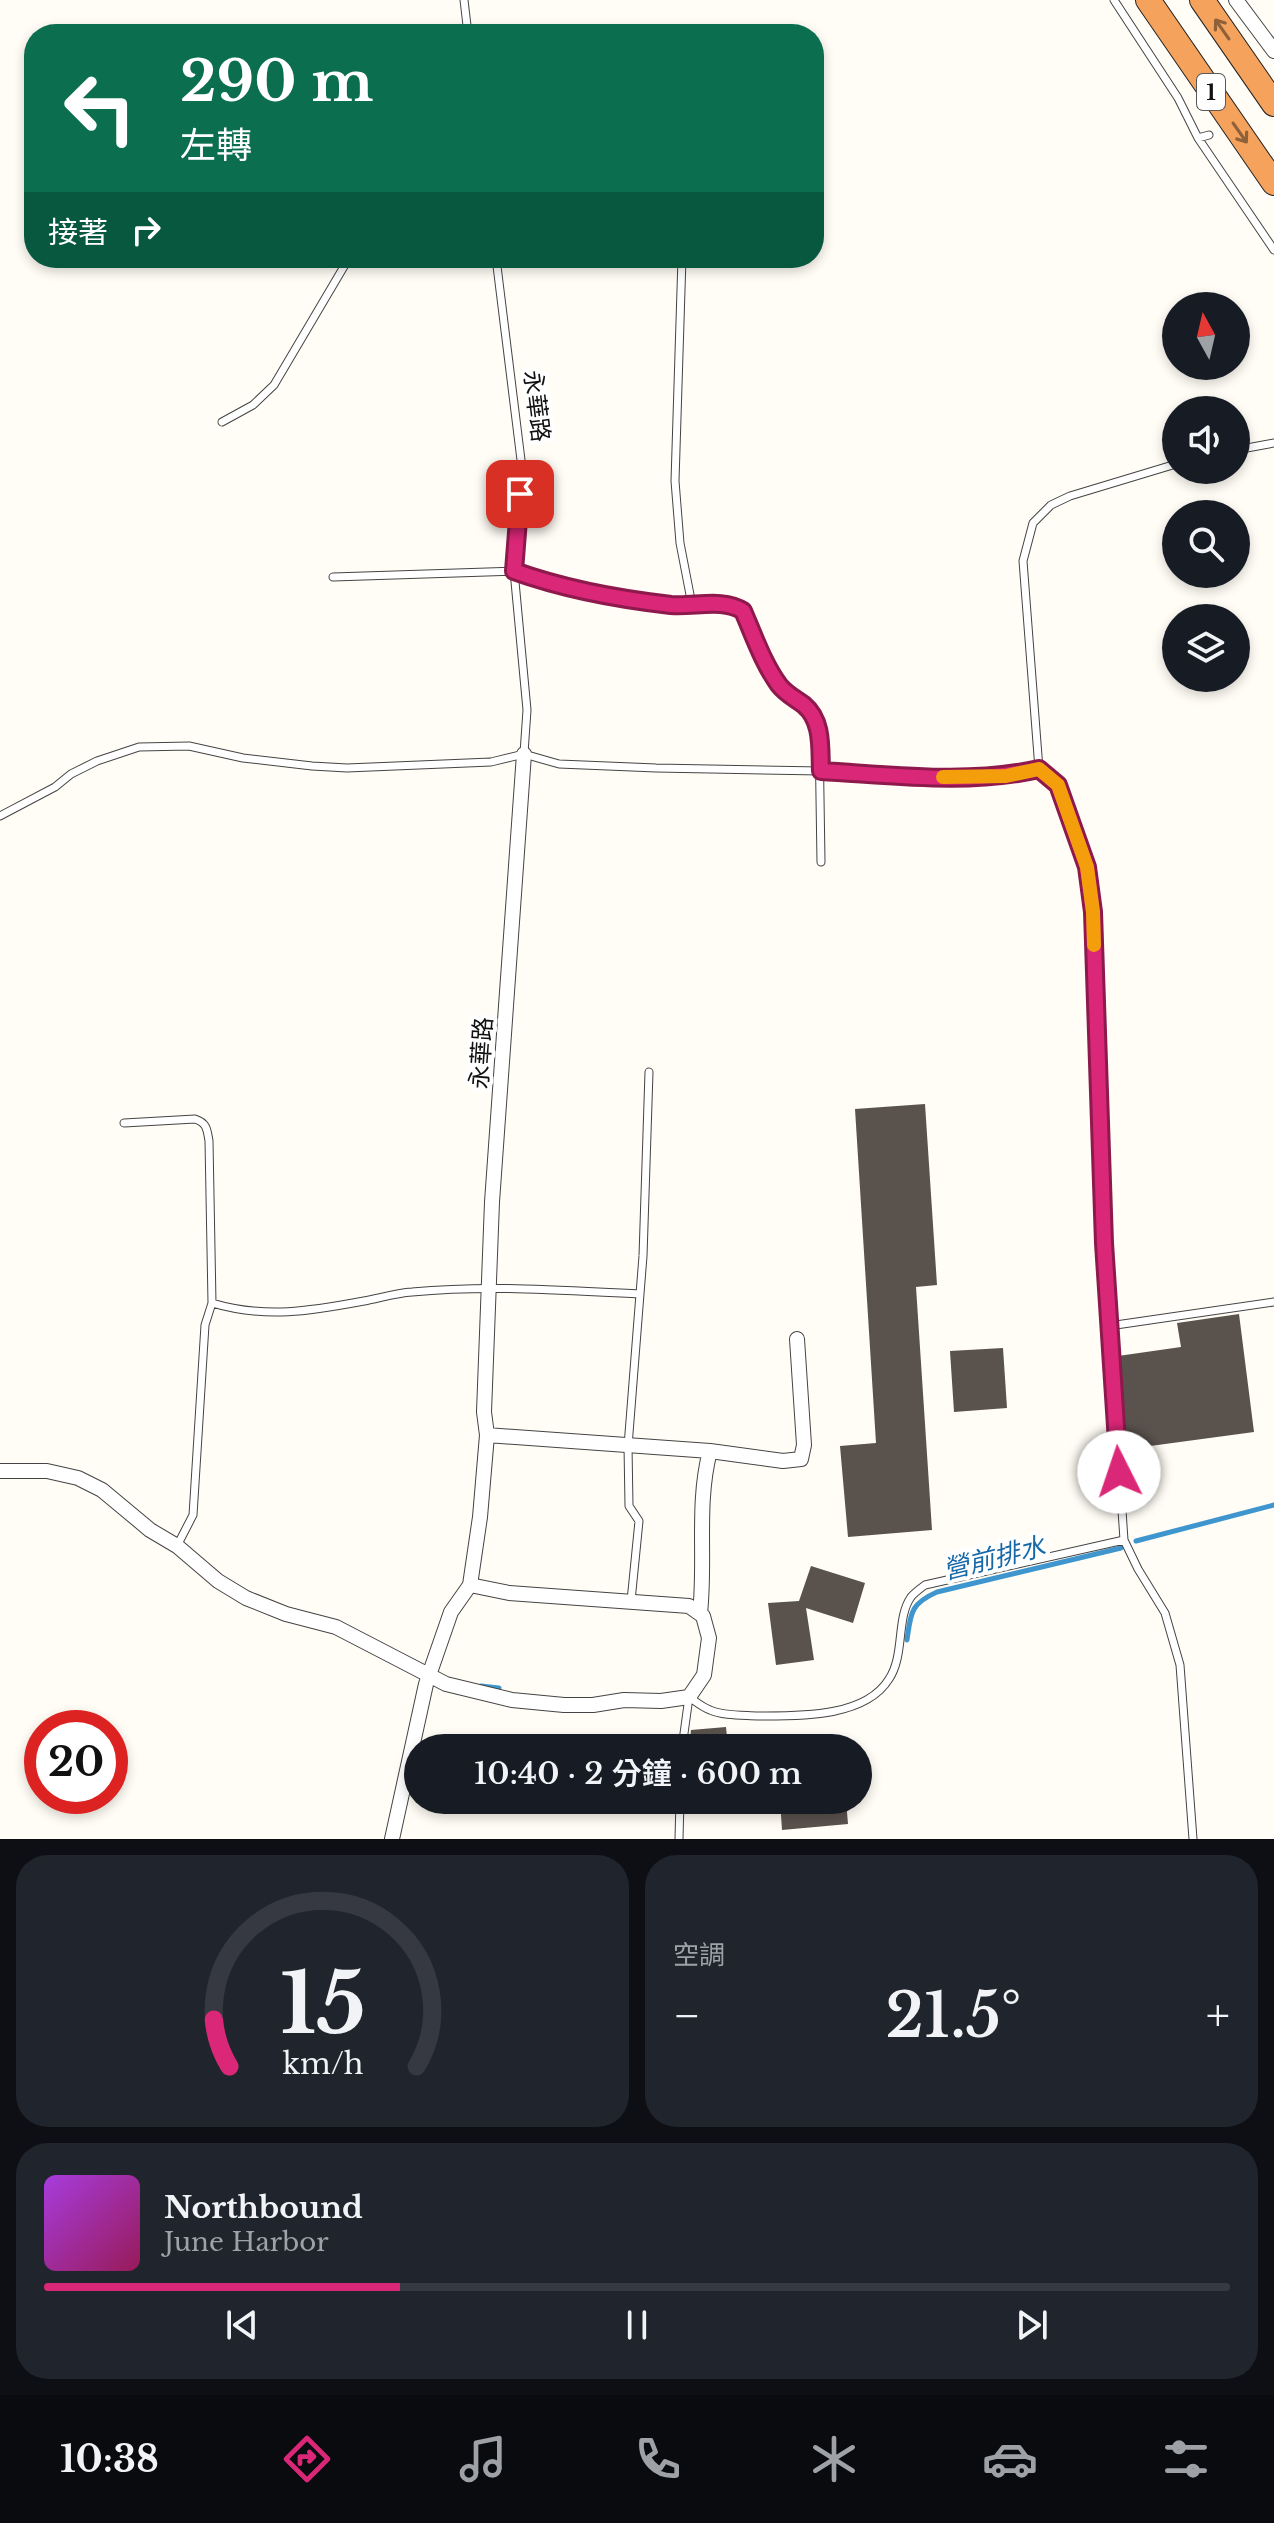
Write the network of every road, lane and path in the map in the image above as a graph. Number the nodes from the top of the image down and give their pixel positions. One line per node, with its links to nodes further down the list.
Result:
1 (464, 0): 6 (lane)
2 (1114, 0): 10 (lane)
3 (1148, 0): 11 (highway, 1, one-way to 11)
4 (1202, 0): 8 (highway, 1, one-way to 4)
5 (1236, 0): 7 (street)
6 (467, 24)
7 (1274, 51)
8 (1274, 104)
9 (1209, 135): 10 (lane)
10 (1198, 138): 12 (lane)
11 (1274, 183)
12 (1274, 250)
13 (343, 268): 16 (lane)
14 (497, 268): 20 (lane, 永華路)
15 (682, 268): 22 (lane)
16 (222, 422)
17 (1274, 443): 18 (lane)
18 (1250, 447)
19 (1162, 468): 24 (lane)
20 (514, 571): 21 (lane); 22 (lane); 23 (lane, 永華路)
21 (333, 577)
22 (692, 605): 25 (lane)
23 (524, 754): 25 (lane); 26 (lane); 30 (street, 永華路)
24 (1039, 769): 25 (lane); 34 (lane)
25 (821, 771): 27 (lane)
26 (0, 816)
27 (821, 862)
28 (649, 1072): 31 (lane)
29 (124, 1123): 33 (lane)
30 (488, 1288): 31 (lane); 33 (lane); 36 (street, 永華路)
31 (639, 1294): 37 (lane)
32 (1274, 1302): 34 (lane)
33 (212, 1303): 41 (lane)
34 (1109, 1326): 40 (lane)
35 (797, 1339): 38 (street)
36 (487, 1435): 37 (street); 42 (street, 永華路)
37 (628, 1446): 38 (street); 43 (lane)
38 (710, 1451): 44 (street)
39 (0, 1471): 41 (street)
40 (1124, 1540): 46 (lane); 51 (lane)
41 (177, 1546): 45 (street)
42 (470, 1585): 43 (street); 45 (street, 永華路)
43 (630, 1603): 44 (street)
44 (700, 1613): 46 (street)
45 (428, 1676): 46 (street); 49 (street, 永華路)
46 (689, 1697): 47 (lane)
47 (684, 1734)
48 (680, 1814): 50 (lane)
49 (392, 1839)
50 (679, 1839)
51 (1193, 1839)

